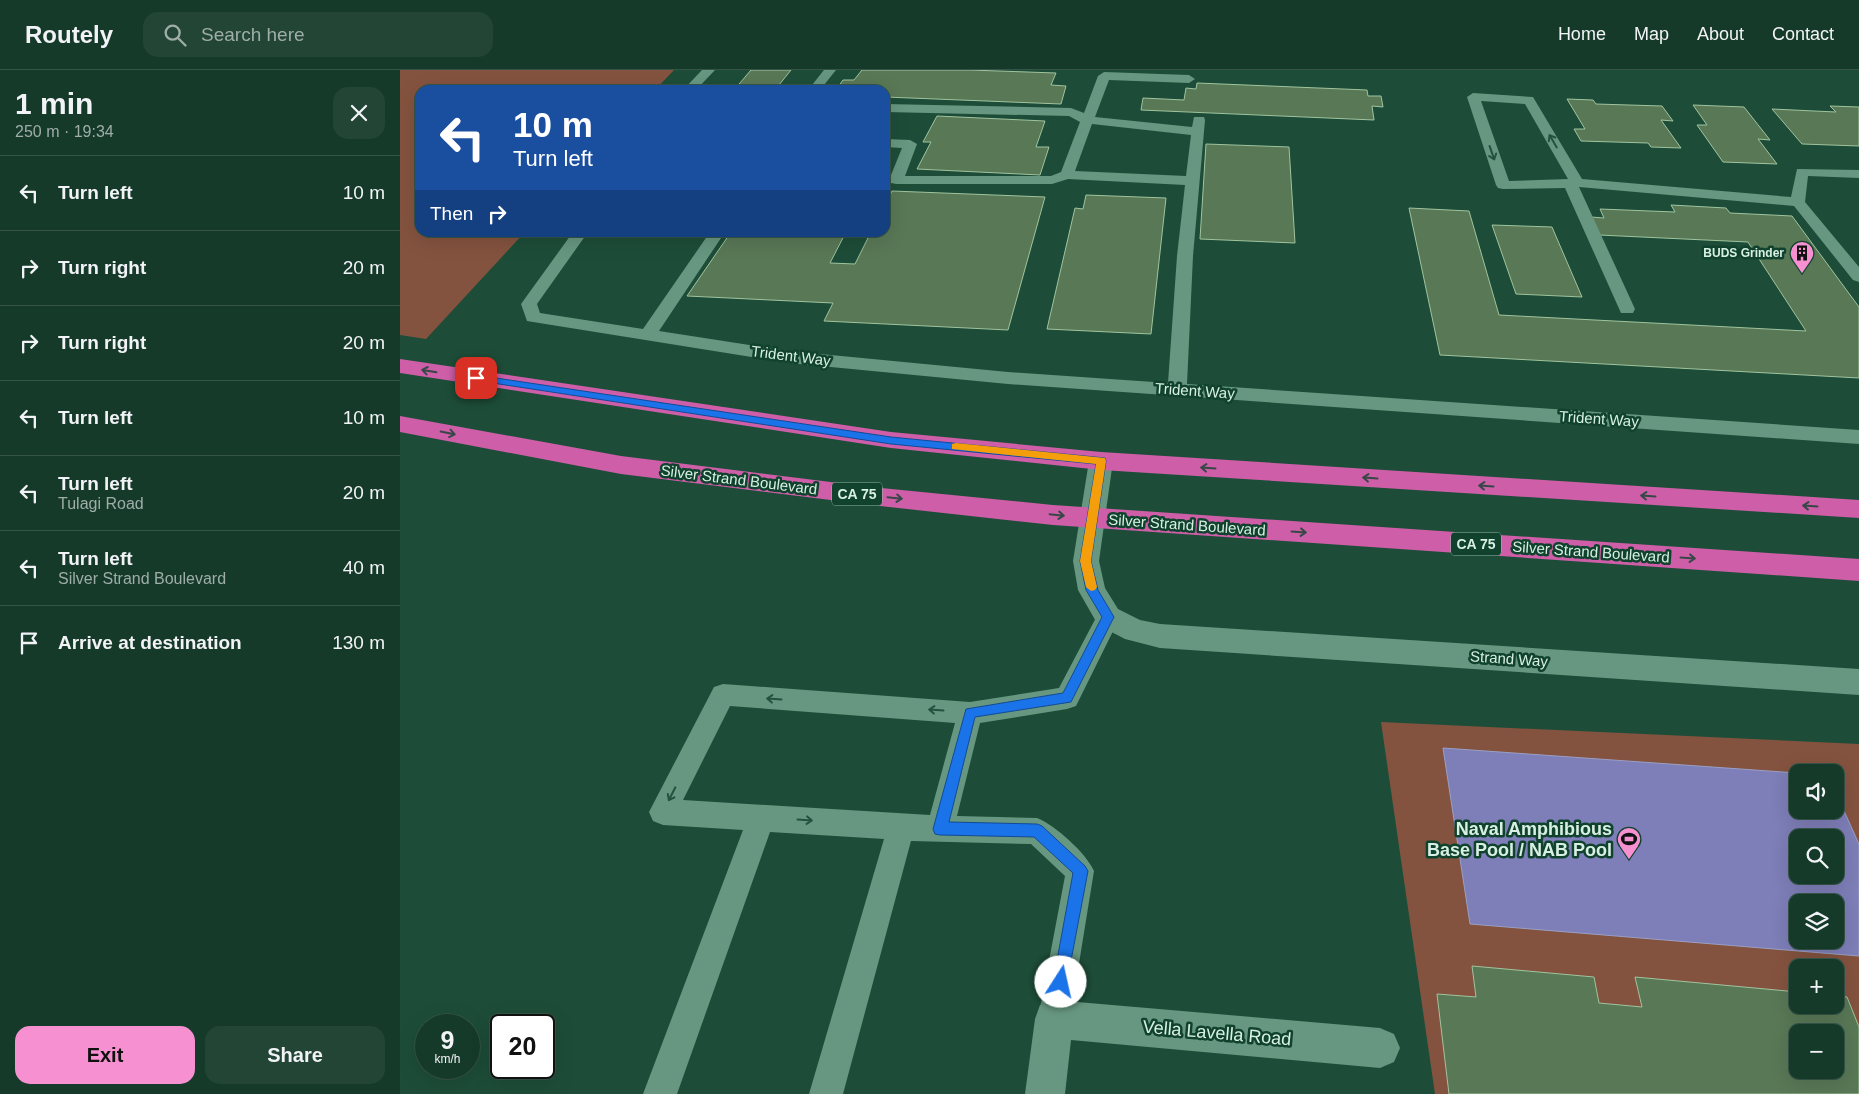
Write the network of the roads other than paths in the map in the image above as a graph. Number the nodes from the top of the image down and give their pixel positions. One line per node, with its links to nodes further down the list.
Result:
1 (709, 70): 5 (lane)
2 (830, 70): 6 (lane)
3 (1104, 73): 4 (lane); 8 (lane)
4 (1189, 79)
5 (694, 85)
6 (818, 85)
7 (890, 108): 8 (lane)
8 (1087, 120): 11 (lane); 12 (lane)
9 (890, 143): 11 (lane)
10 (1859, 174): 14 (lane)
11 (1067, 175): 12 (lane)
12 (1192, 181): 21 (lane)
13 (1573, 183): 13 (lane, one-way to 13); 14 (lane); 18 (lane)
14 (1798, 202): 17 (lane)
15 (576, 237): 19 (lane, Trident Way)
16 (715, 237): 19 (lane)
17 (1859, 277)
18 (1627, 309)
19 (648, 335): 21 (lane, Trident Way)
20 (400, 366): 24 (highway, one-way to 20)
21 (1177, 390): 23 (lane, Trident Way)
22 (400, 424): 26 (highway, Silver Strand Boulevard / CA 75, one-way to 26)
23 (1859, 437)
24 (1101, 461): 25 (highway, one-way to 24); 26 (street)
25 (1859, 509)
26 (1093, 519): 27 (highway, Silver Strand Boulevard / CA 75, one-way to 27); 28 (street)
27 (1859, 570)
28 (1108, 617): 29 (street, Strand Way); 30 (lane)
29 (1859, 682)
30 (970, 713): 31 (lane, one-way to 31); 33 (lane)
31 (762, 818): 32 (lane, one-way to 32); 36 (lane)
32 (901, 826): 33 (lane); 37 (lane)
33 (940, 829): 34 (lane)
34 (1054, 1019): 35 (street, Vella Lavella Road); 38 (street)
35 (1380, 1048)
36 (660, 1094)
37 (826, 1094)
38 (1044, 1094)

